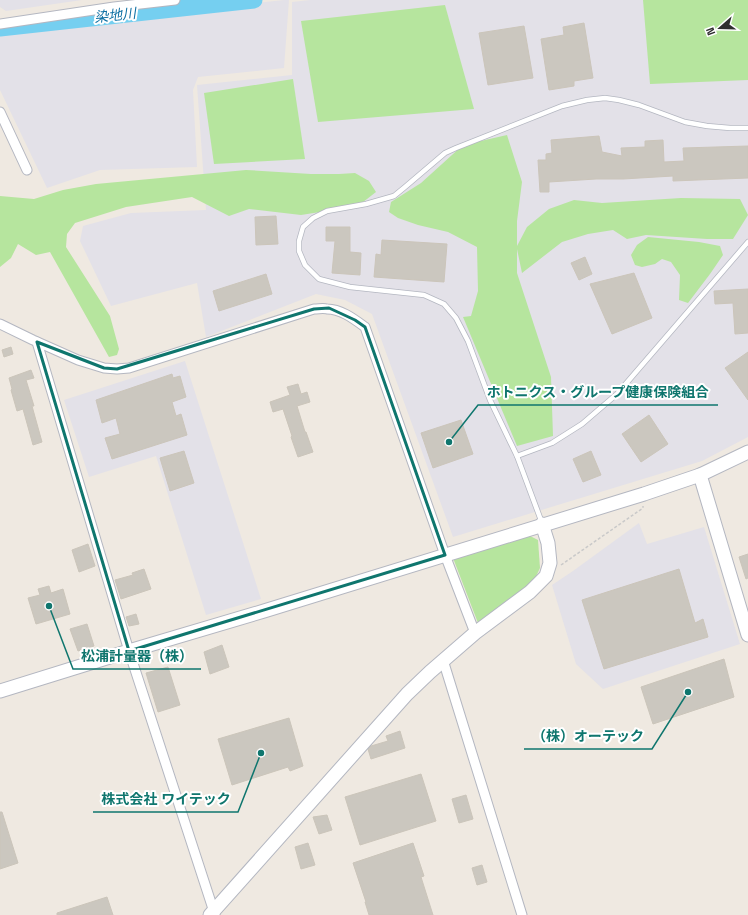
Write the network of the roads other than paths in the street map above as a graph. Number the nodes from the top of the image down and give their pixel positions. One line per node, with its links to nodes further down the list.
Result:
1 (175, 0): 2 (street)
2 (165, 1): 3 (street)
3 (0, 24)
4 (0, 112): 6 (street)
5 (748, 128): 11 (lane)
6 (27, 170)
7 (748, 242): 11 (lane)
8 (0, 324): 9 (street)
9 (37, 342): 14 (street); 17 (street)
10 (748, 452): 12 (street)
11 (517, 456): 13 (lane)
12 (700, 475): 13 (street); 15 (street)
13 (542, 524): 14 (street); 16 (street)
14 (445, 555): 16 (street); 17 (street)
15 (747, 629)
16 (475, 633): 18 (street)
17 (129, 651): 19 (street); 20 (street)
18 (443, 660): 20 (street); 21 (street)
19 (0, 691)
20 (213, 914)
21 (522, 915)

